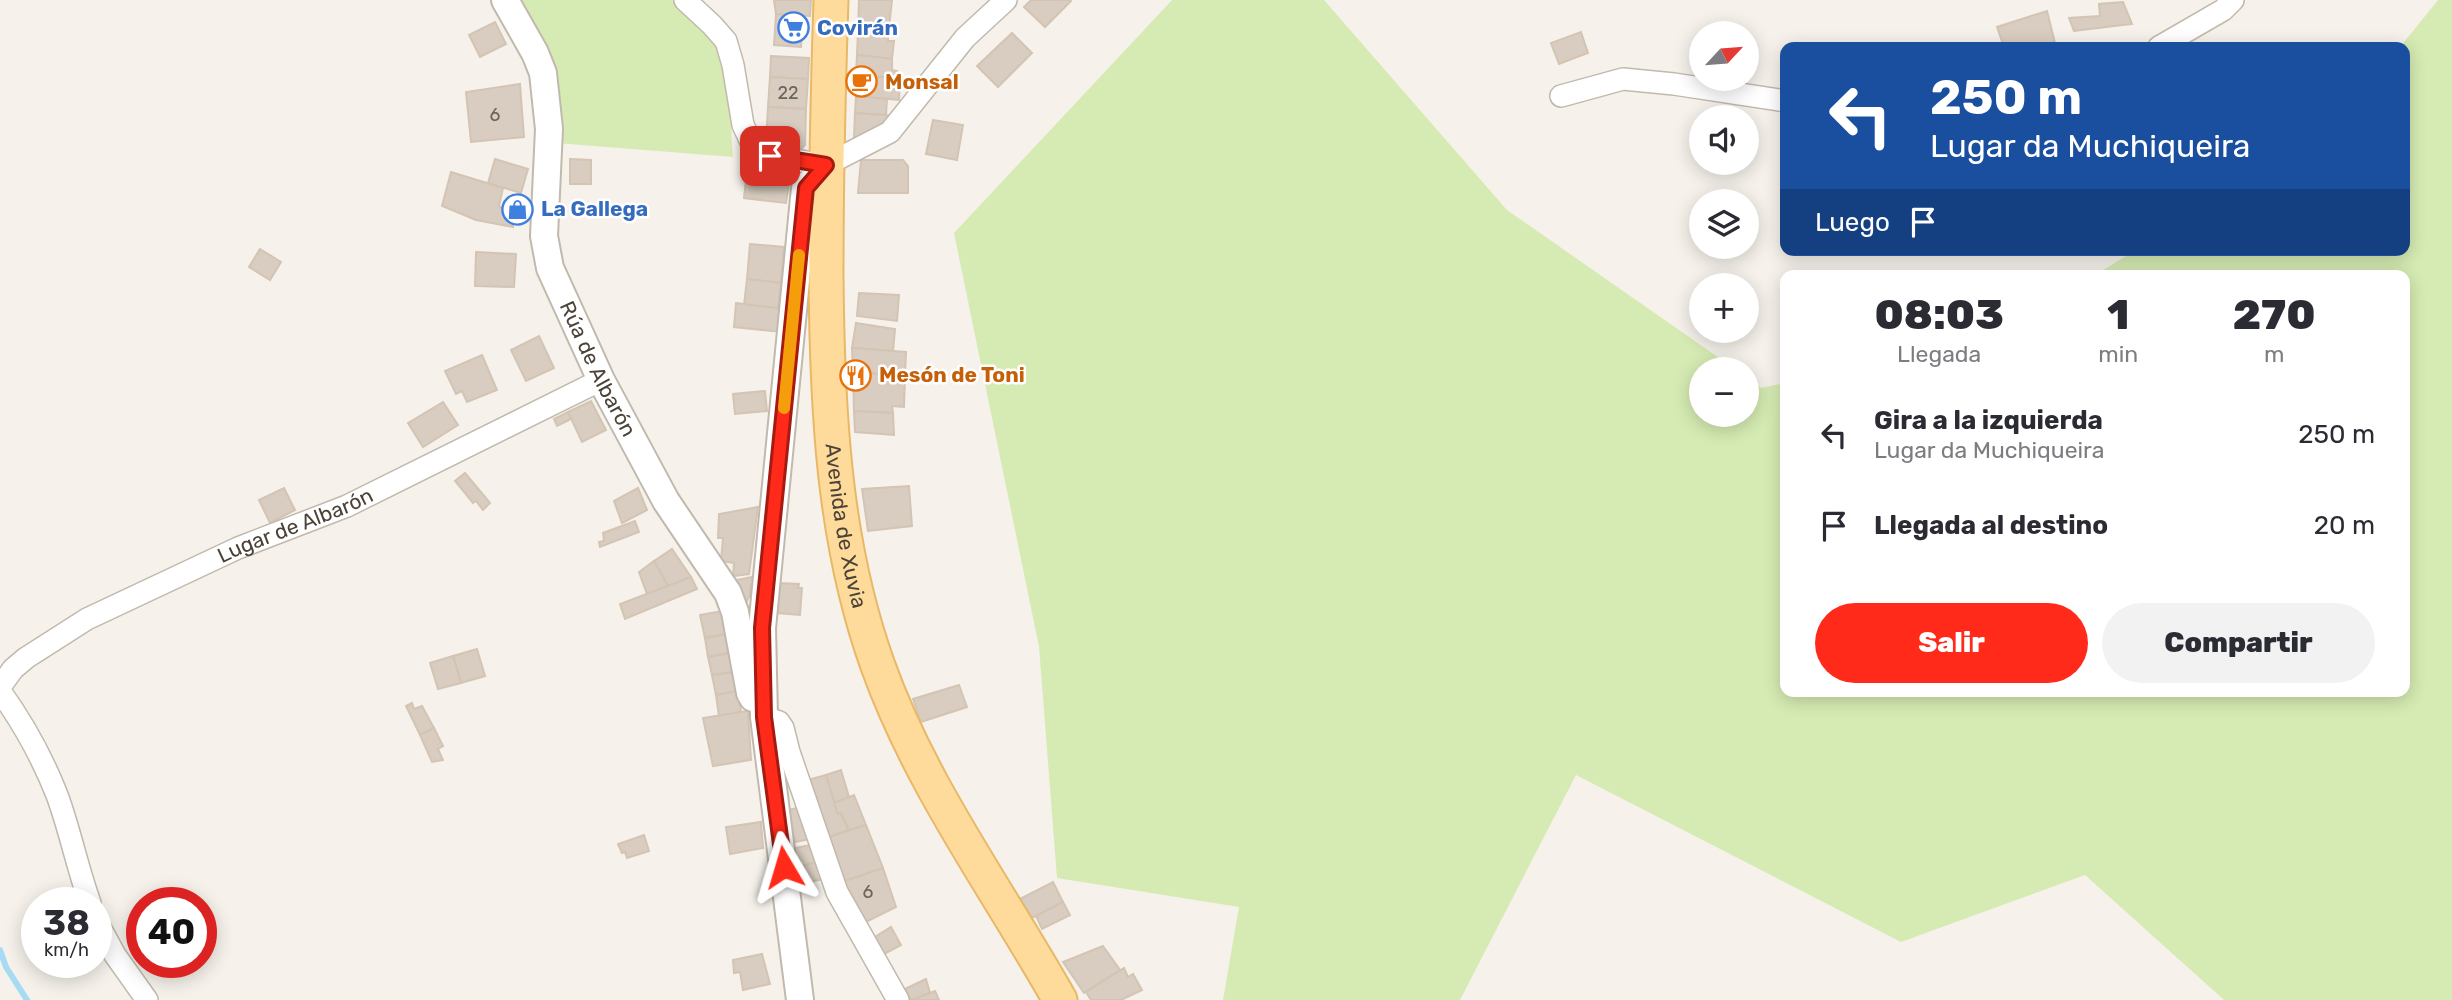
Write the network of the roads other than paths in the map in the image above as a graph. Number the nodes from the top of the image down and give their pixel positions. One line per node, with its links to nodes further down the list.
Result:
1 (506, 0): 10 (street, Rúa de Albarón)
2 (685, 0): 9 (street)
3 (831, 0): 9 (main road, Avenida de Xuvia)
4 (1006, 0): 9 (street)
5 (2233, 0): 6 (street)
6 (2168, 42)
7 (1561, 96): 8 (street)
8 (1780, 101)
9 (826, 165): 12 (street); 18 (main road, Avenida de Xuvia)
10 (601, 380): 11 (street, Lugar de Albarón); 12 (street, Rúa de Albarón)
11 (0, 689): 13 (street)
12 (764, 717): 16 (street); 17 (street)
13 (85, 887)
14 (112, 949): 15 (street)
15 (147, 1000)
16 (800, 1000)
17 (898, 1000)
18 (1060, 1000)

